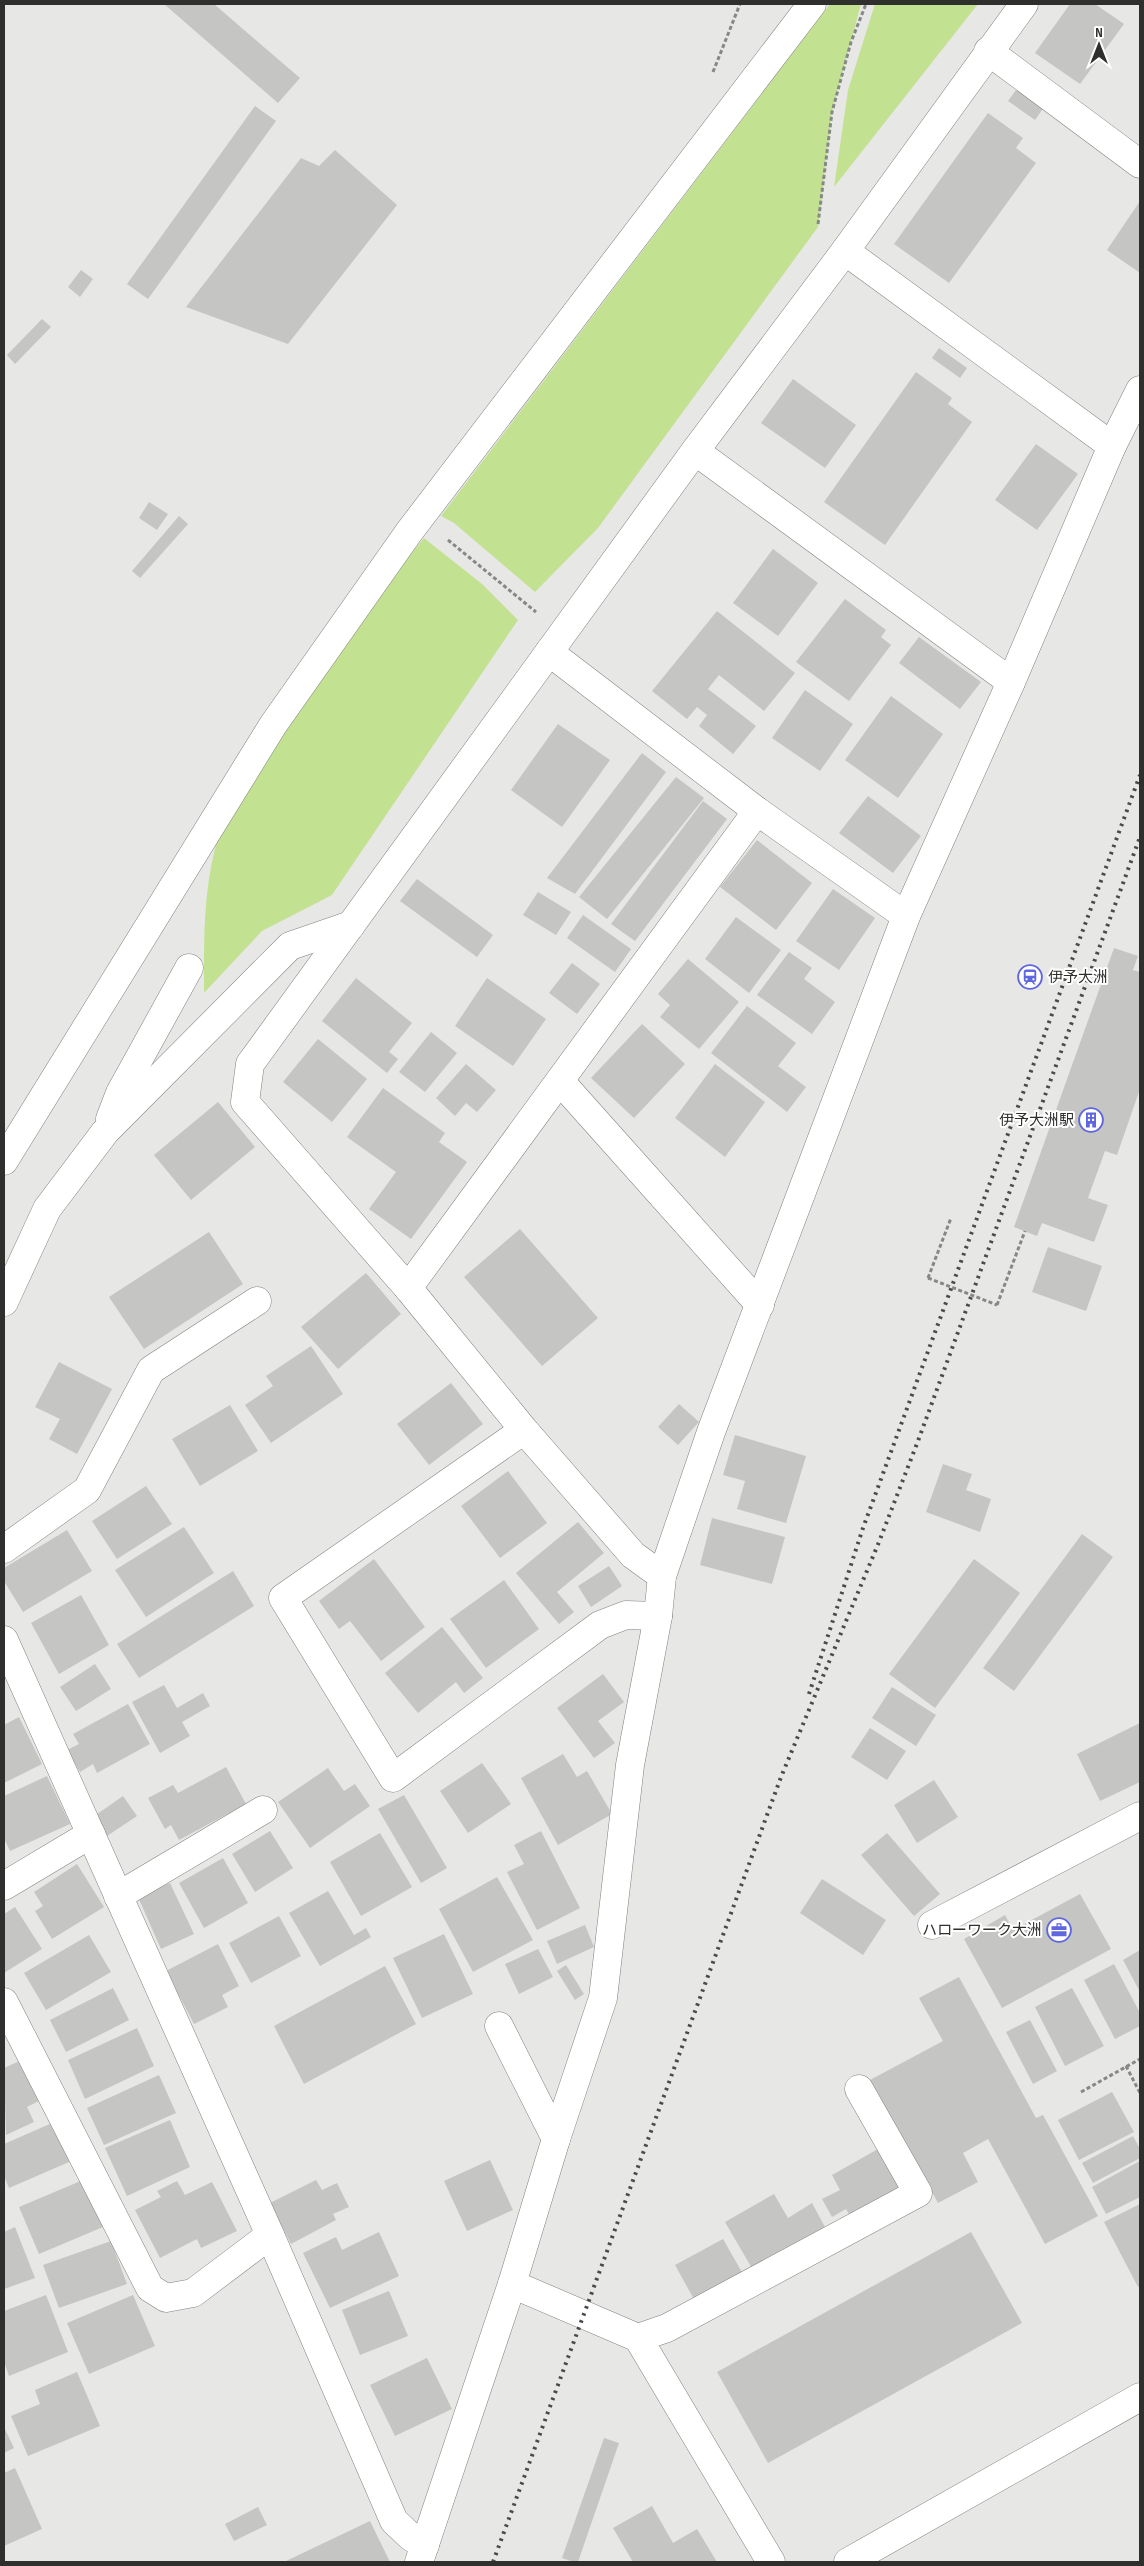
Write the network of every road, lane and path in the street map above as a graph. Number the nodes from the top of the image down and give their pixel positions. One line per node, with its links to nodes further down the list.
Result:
1 (812, 4): 11 (street)
2 (866, 4): 7 (path)
3 (1024, 4): 4 (street)
4 (988, 51): 5 (street); 6 (street)
5 (1140, 164)
6 (845, 251): 7 (street); 9 (street)
7 (826, 276): 10 (street)
8 (1140, 390): 9 (street)
9 (1112, 446): 13 (street)
10 (695, 451): 12 (street); 13 (street)
11 (421, 517): 12 (path); 20 (street)
12 (555, 643): 14 (street); 16 (street)
13 (1011, 682): 15 (street)
14 (757, 811): 15 (street); 18 (street)
15 (906, 916): 26 (street)
16 (351, 925): 19 (street); 23 (street)
17 (189, 968): 19 (street)
18 (560, 1081): 23 (street); 26 (street)
19 (105, 1132): 25 (street)
20 (4, 1161)
21 (951, 1218): 22 (path, bridge)
22 (1025, 1231)
23 (408, 1288): 27 (street)
24 (257, 1301): 28 (street)
25 (4, 1302)
26 (760, 1305): 29 (street)
27 (524, 1430): 29 (street); 30 (street)
28 (4, 1549)
29 (662, 1576): 30 (street)
30 (658, 1616): 45 (street)
31 (5, 1651): 34 (street)
32 (263, 1810): 36 (street)
33 (1140, 1816): 37 (street)
34 (91, 1834): 35 (street); 36 (street)
35 (4, 1886)
36 (118, 1896): 46 (street)
37 (932, 1925)
38 (4, 2002): 46 (street)
39 (499, 2026): 45 (street)
40 (1140, 2059): 41 (path)
41 (1126, 2066): 43 (path); 44 (path)
42 (859, 2089): 48 (street)
43 (1081, 2092)
44 (1140, 2093)
45 (556, 2139): 47 (street)
46 (270, 2235): 50 (street)
47 (512, 2284): 48 (street); 50 (street)
48 (638, 2338): 52 (street)
49 (1140, 2396): 51 (street)
50 (422, 2554)
51 (861, 2559)
52 (771, 2562)

